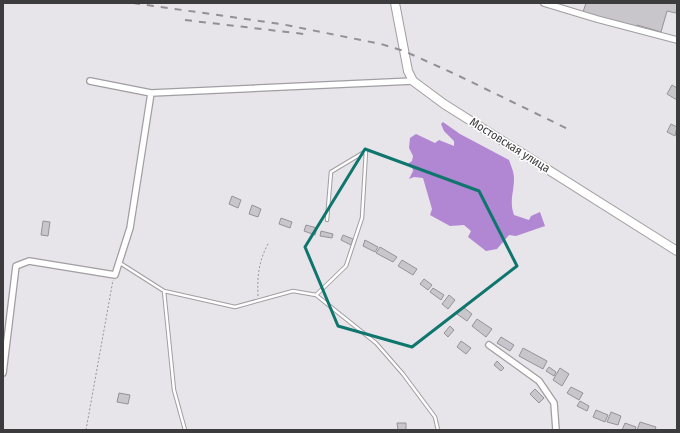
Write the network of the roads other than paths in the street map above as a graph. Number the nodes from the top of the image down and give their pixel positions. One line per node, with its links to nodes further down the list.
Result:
1 (394, 3): 5 (street)
2 (544, 3): 3 (street)
3 (677, 40)
4 (90, 81): 6 (street)
5 (413, 81): 6 (street); 8 (street, Мостовская улица)
6 (151, 93): 9 (street)
7 (327, 220): 11 (lane)
8 (677, 251)
9 (120, 263): 10 (lane); 13 (street)
10 (164, 290): 11 (lane); 14 (lane)
11 (316, 295): 15 (lane)
12 (489, 344): 16 (street)
13 (3, 373)
14 (185, 430)
15 (438, 430)
16 (556, 430)

